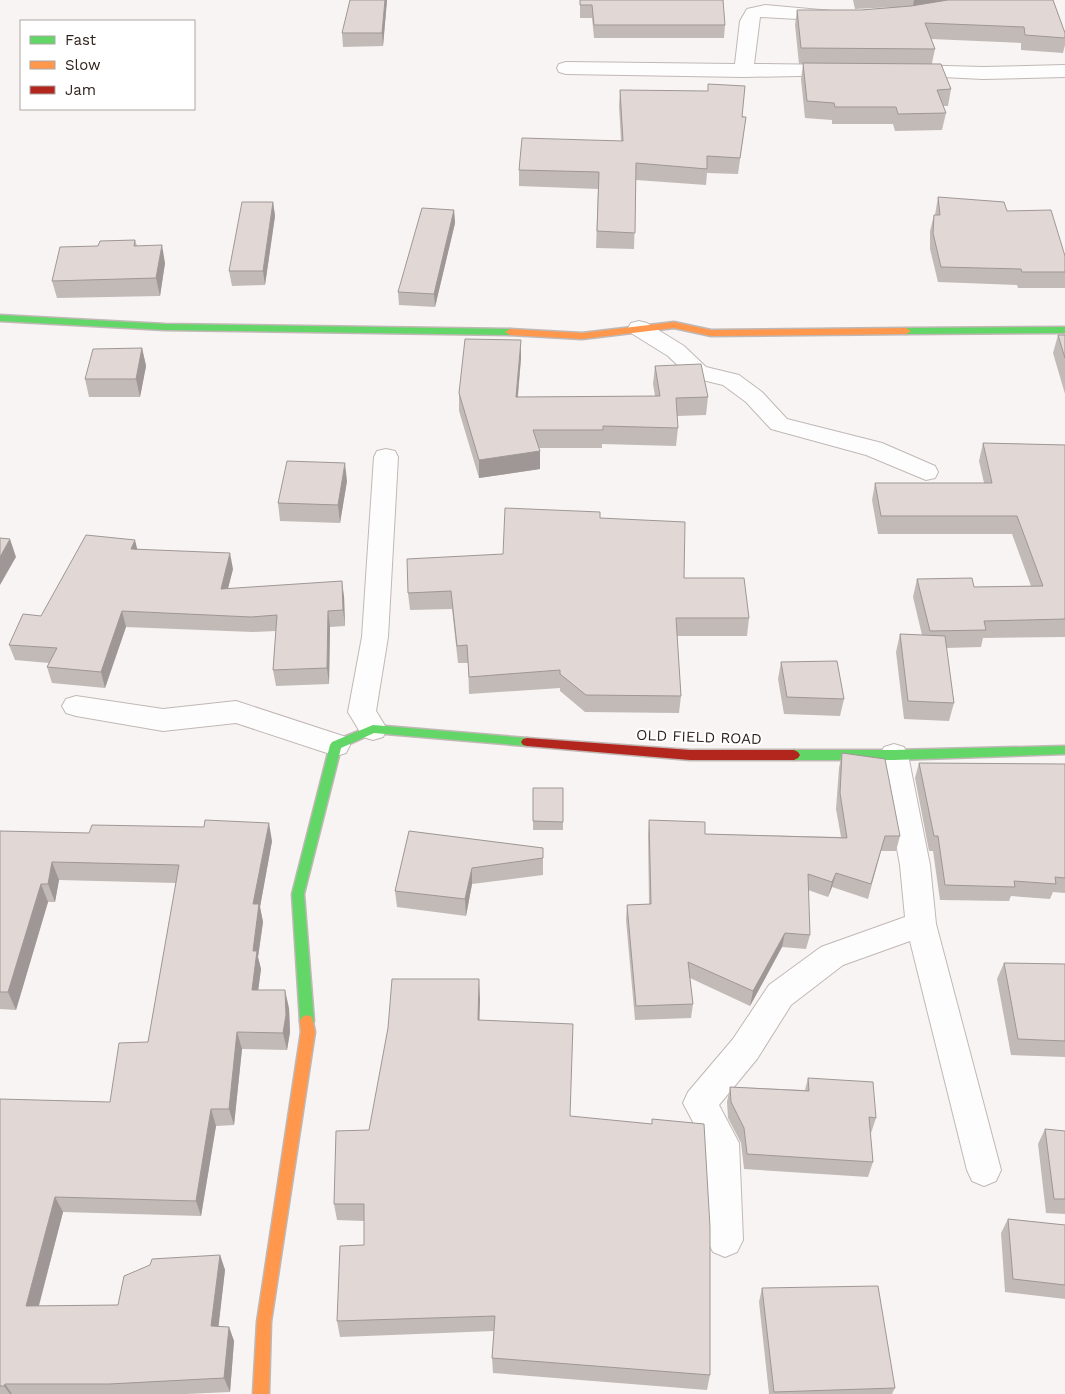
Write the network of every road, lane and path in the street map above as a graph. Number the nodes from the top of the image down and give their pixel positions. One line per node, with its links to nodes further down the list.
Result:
1 (752, 6): 2 (street); 4 (street)
2 (845, 16)
3 (566, 68): 4 (street)
4 (744, 71): 5 (street)
5 (862, 71)
6 (1065, 71): 7 (street)
7 (892, 72)
8 (0, 318): 9 (street)
9 (639, 328): 10 (street); 12 (street)
10 (1065, 330)
11 (386, 457): 14 (street)
12 (926, 472)
13 (76, 706): 15 (street)
14 (373, 729): 15 (street, OLD FIELD ROAD); 17 (street, OLD FIELD ROAD)
15 (336, 745): 21 (street)
16 (1065, 750): 17 (street, OLD FIELD ROAD)
17 (894, 755): 18 (street)
18 (921, 924): 19 (street); 20 (street)
19 (984, 1170)
20 (725, 1240)
21 (261, 1394)

